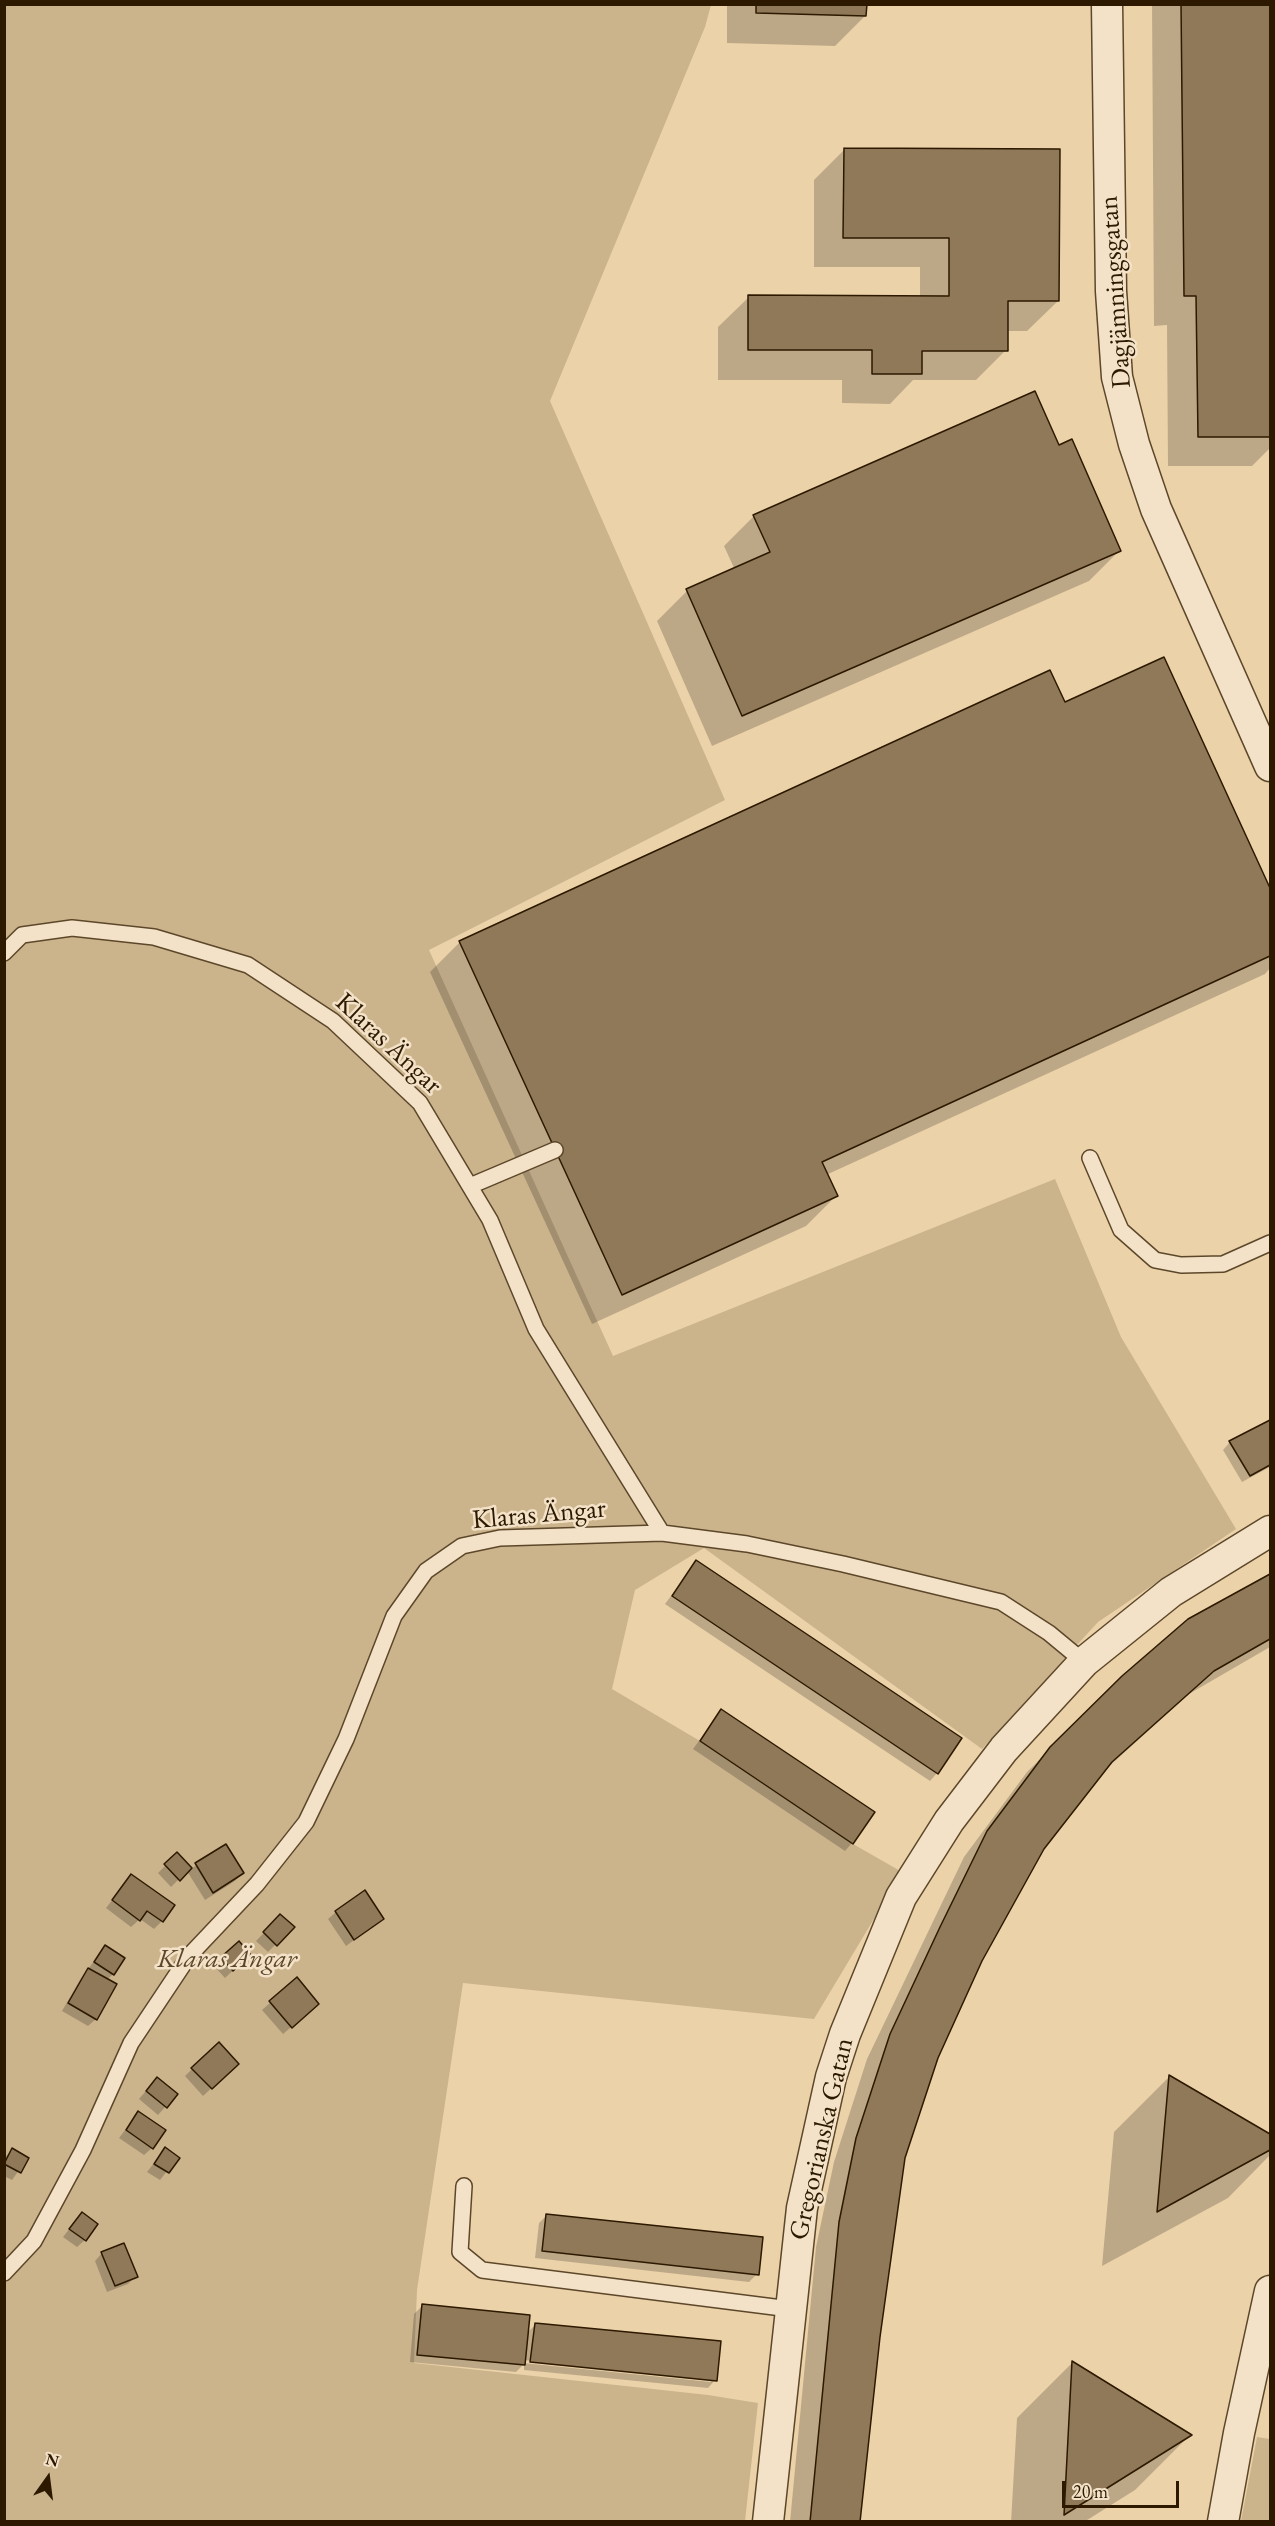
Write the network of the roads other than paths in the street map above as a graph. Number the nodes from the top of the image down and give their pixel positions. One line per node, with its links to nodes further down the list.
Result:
1 (1107, 4): 2 (street, Dagjämningsgatan)
2 (1270, 766)
3 (4, 953): 6 (lane, Klaras Ängar)
4 (555, 1150): 6 (lane)
5 (1090, 1158): 7 (lane)
6 (470, 1186): 9 (lane, Klaras Ängar)
7 (1270, 1243)
8 (1270, 1531): 10 (street, Gregorianska Gatan)
9 (662, 1533): 10 (lane, Klaras Ängar); 12 (lane, Klaras Ängar)
10 (1084, 1662): 14 (street, Gregorianska Gatan)
11 (464, 2186): 14 (lane)
12 (4, 2273)
13 (1270, 2291): 16 (street)
14 (790, 2309): 15 (street, Gregorianska Gatan)
15 (768, 2522)
16 (1223, 2522)

